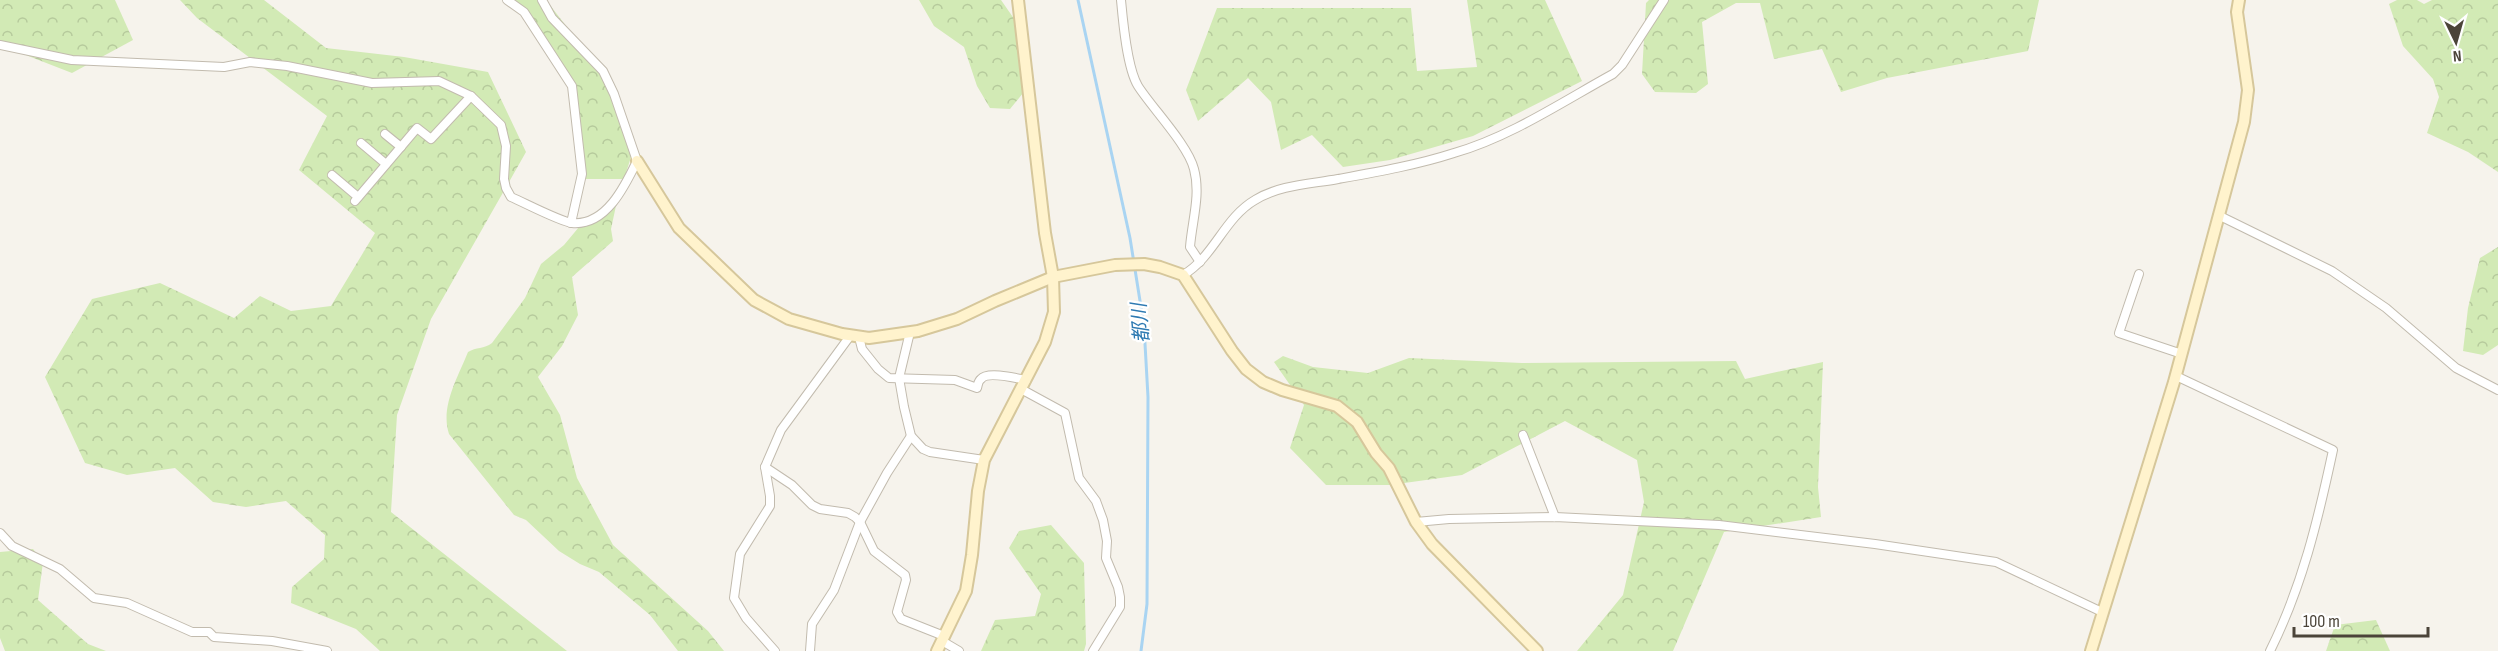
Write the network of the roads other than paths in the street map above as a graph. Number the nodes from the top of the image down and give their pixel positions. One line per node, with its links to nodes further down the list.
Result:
1 (507, 0): 16 (street)
2 (542, 0): 12 (street)
3 (1018, 0): 20 (street)
4 (1121, 0): 17 (street)
5 (1664, 0): 17 (street)
6 (2239, 0): 15 (street)
7 (0, 45): 8 (street)
8 (471, 96): 11 (street); 16 (street)
9 (385, 134): 11 (street)
10 (361, 143): 13 (street)
11 (401, 147): 13 (street)
12 (637, 162): 16 (street); 22 (street)
13 (386, 164): 14 (street)
14 (332, 175)
15 (2220, 216): 23 (street); 27 (street)
16 (571, 223)
17 (1200, 262): 19 (street)
18 (2139, 274): 23 (street)
19 (1183, 275): 20 (street); 34 (street)
20 (1053, 278): 21 (street); 26 (street)
21 (909, 332): 22 (street); 25 (street)
22 (854, 336): 25 (street); 31 (street)
23 (2182, 354): 24 (street)
24 (2176, 376): 36 (street); 45 (street)
25 (899, 378): 26 (street); 29 (street)
26 (1023, 384): 30 (street); 42 (street)
27 (2498, 390)
28 (1523, 435): 32 (street)
29 (911, 436): 30 (street); 33 (street)
30 (984, 460): 37 (street)
31 (765, 466): 33 (street); 39 (street)
32 (1555, 517): 34 (street); 36 (street)
33 (860, 522): 37 (street); 40 (street)
34 (1416, 522): 43 (street)
35 (0, 533): 38 (street)
36 (2102, 612): 44 (street)
37 (941, 643): 41 (street)
38 (327, 651)
39 (775, 651)
40 (810, 651)
41 (959, 651)
42 (1093, 651)
43 (1537, 651)
44 (2091, 651)
45 (2270, 651)

